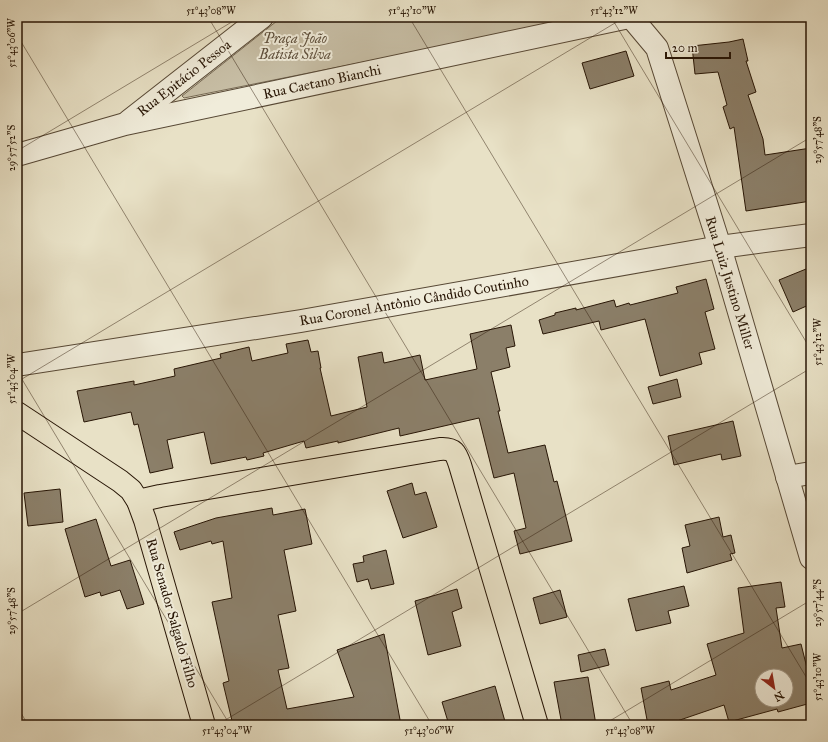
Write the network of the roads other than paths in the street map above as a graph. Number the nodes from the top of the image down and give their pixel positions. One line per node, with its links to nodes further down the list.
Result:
1 (262, 17): 3 (street, Rua Epitácio Pessoa)
2 (630, 17): 3 (street, Rua Caetano Bianchi); 6 (street, Rua Luiz Justino Miller)
3 (125, 124): 4 (street, Rua Caetano Bianchi)
4 (17, 155)
5 (811, 235): 6 (street, Rua Coronel Antônio Cândido Coutinho)
6 (720, 247): 7 (street, Rua Coronel Antônio Cândido Coutinho); 10 (street, Rua Luiz Justino Miller)
7 (17, 365)
8 (17, 414): 11 (main road, Rua Senador Salgado Filho)
9 (811, 473): 10 (street)
10 (787, 477): 12 (street, Rua Luiz Justino Miller)
11 (138, 501): 13 (main road, Rua Senador Salgado Filho); 14 (main road)
12 (811, 558)
13 (204, 725)
14 (537, 725)

